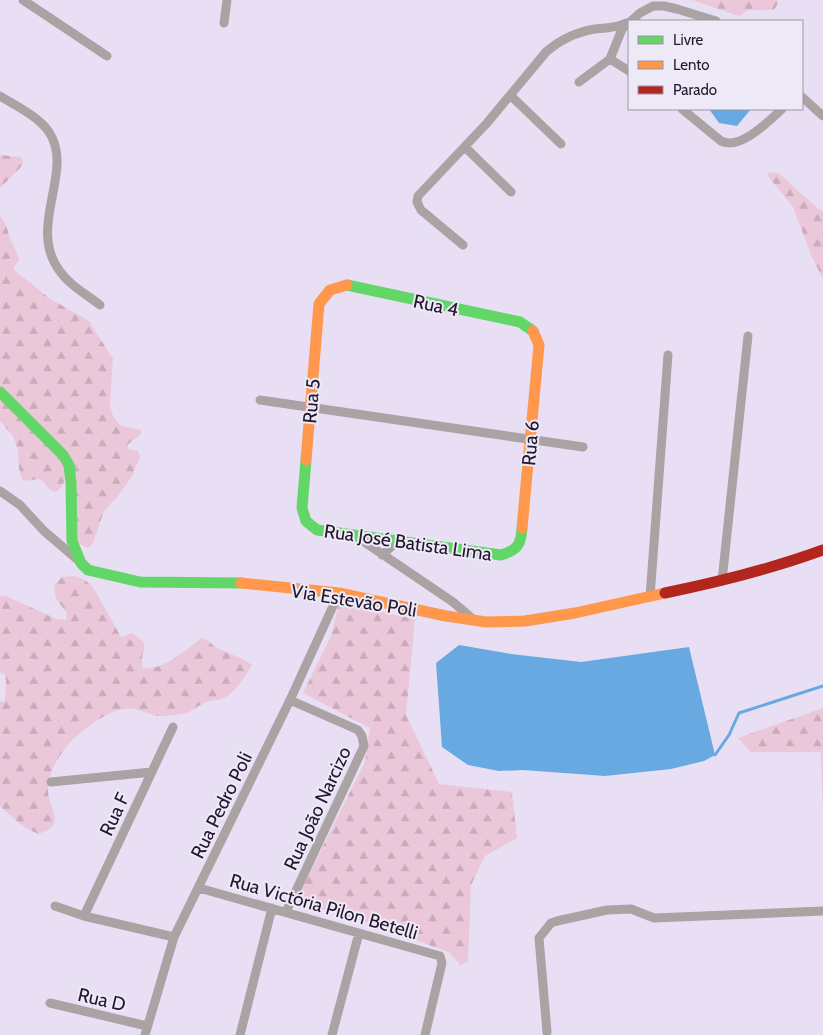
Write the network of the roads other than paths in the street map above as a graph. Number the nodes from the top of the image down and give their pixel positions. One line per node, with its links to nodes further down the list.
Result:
1 (23, 0): 8 (street)
2 (227, 0): 6 (street)
3 (630, 20): 4 (street)
4 (713, 20)
5 (628, 22): 7 (street)
6 (224, 23)
7 (617, 30): 9 (street); 12 (street)
8 (107, 56)
9 (610, 59): 10 (street); 11 (street)
10 (628, 70)
11 (579, 82)
12 (510, 95): 18 (street); 19 (street)
13 (0, 96): 23 (street)
14 (803, 98): 17 (street)
15 (683, 110): 16 (street)
16 (781, 110)
17 (823, 116)
18 (561, 144)
19 (465, 147): 20 (street); 21 (street)
20 (511, 192)
21 (463, 245)
22 (335, 287): 24 (main road, Rua 4); 29 (main road, Rua 5)
23 (100, 305)
24 (534, 332): 30 (main road, Rua 6)
25 (748, 336): 40 (street)
26 (668, 355): 42 (street)
27 (0, 392): 39 (main road)
28 (260, 400): 29 (street)
29 (310, 408): 30 (street); 33 (main road, Rua 5)
30 (530, 439): 31 (street); 37 (main road, Rua 6)
31 (582, 447)
32 (0, 490): 39 (street)
33 (306, 521): 34 (main road, Rua José Batista Lima)
34 (353, 535): 35 (main road, Rua José Batista Lima); 38 (street)
35 (399, 540): 37 (main road, Rua José Batista Lima); 38 (street)
36 (823, 550): 40 (main road, Via Estevão Poli)
37 (512, 552)
38 (382, 555): 43 (street)
39 (81, 562): 41 (main road, Via Estevão Poli)
40 (722, 581): 42 (main road, Via Estevão Poli)
41 (339, 593): 43 (main road, Via Estevão Poli); 44 (street, Rua Pedro Poli)
42 (650, 597): 43 (main road, Via Estevão Poli)
43 (475, 620)
44 (290, 700): 48 (street, Rua Pedro Poli); 51 (street, Rua João Narcizo)
45 (173, 727): 46 (street, Rua F)
46 (152, 772): 47 (street); 53 (street, Rua F)
47 (51, 782)
48 (199, 888): 50 (street, Rua Victória Pilon Betelli); 55 (street, Rua Pedro Poli)
49 (55, 906): 53 (street)
50 (272, 908): 51 (street, Rua Victória Pilon Betelli); 59 (street)
51 (286, 912): 54 (street, Rua Victória Pilon Betelli)
52 (823, 912): 58 (street)
53 (84, 916): 55 (street)
54 (359, 932): 60 (street); 61 (street, Rua Victória Pilon Betelli)
55 (174, 937): 57 (street, Rua Pedro Poli)
56 (50, 1003): 57 (street, Rua D)
57 (146, 1030)
58 (547, 1032)
59 (240, 1035)
60 (332, 1035)
61 (425, 1035)

